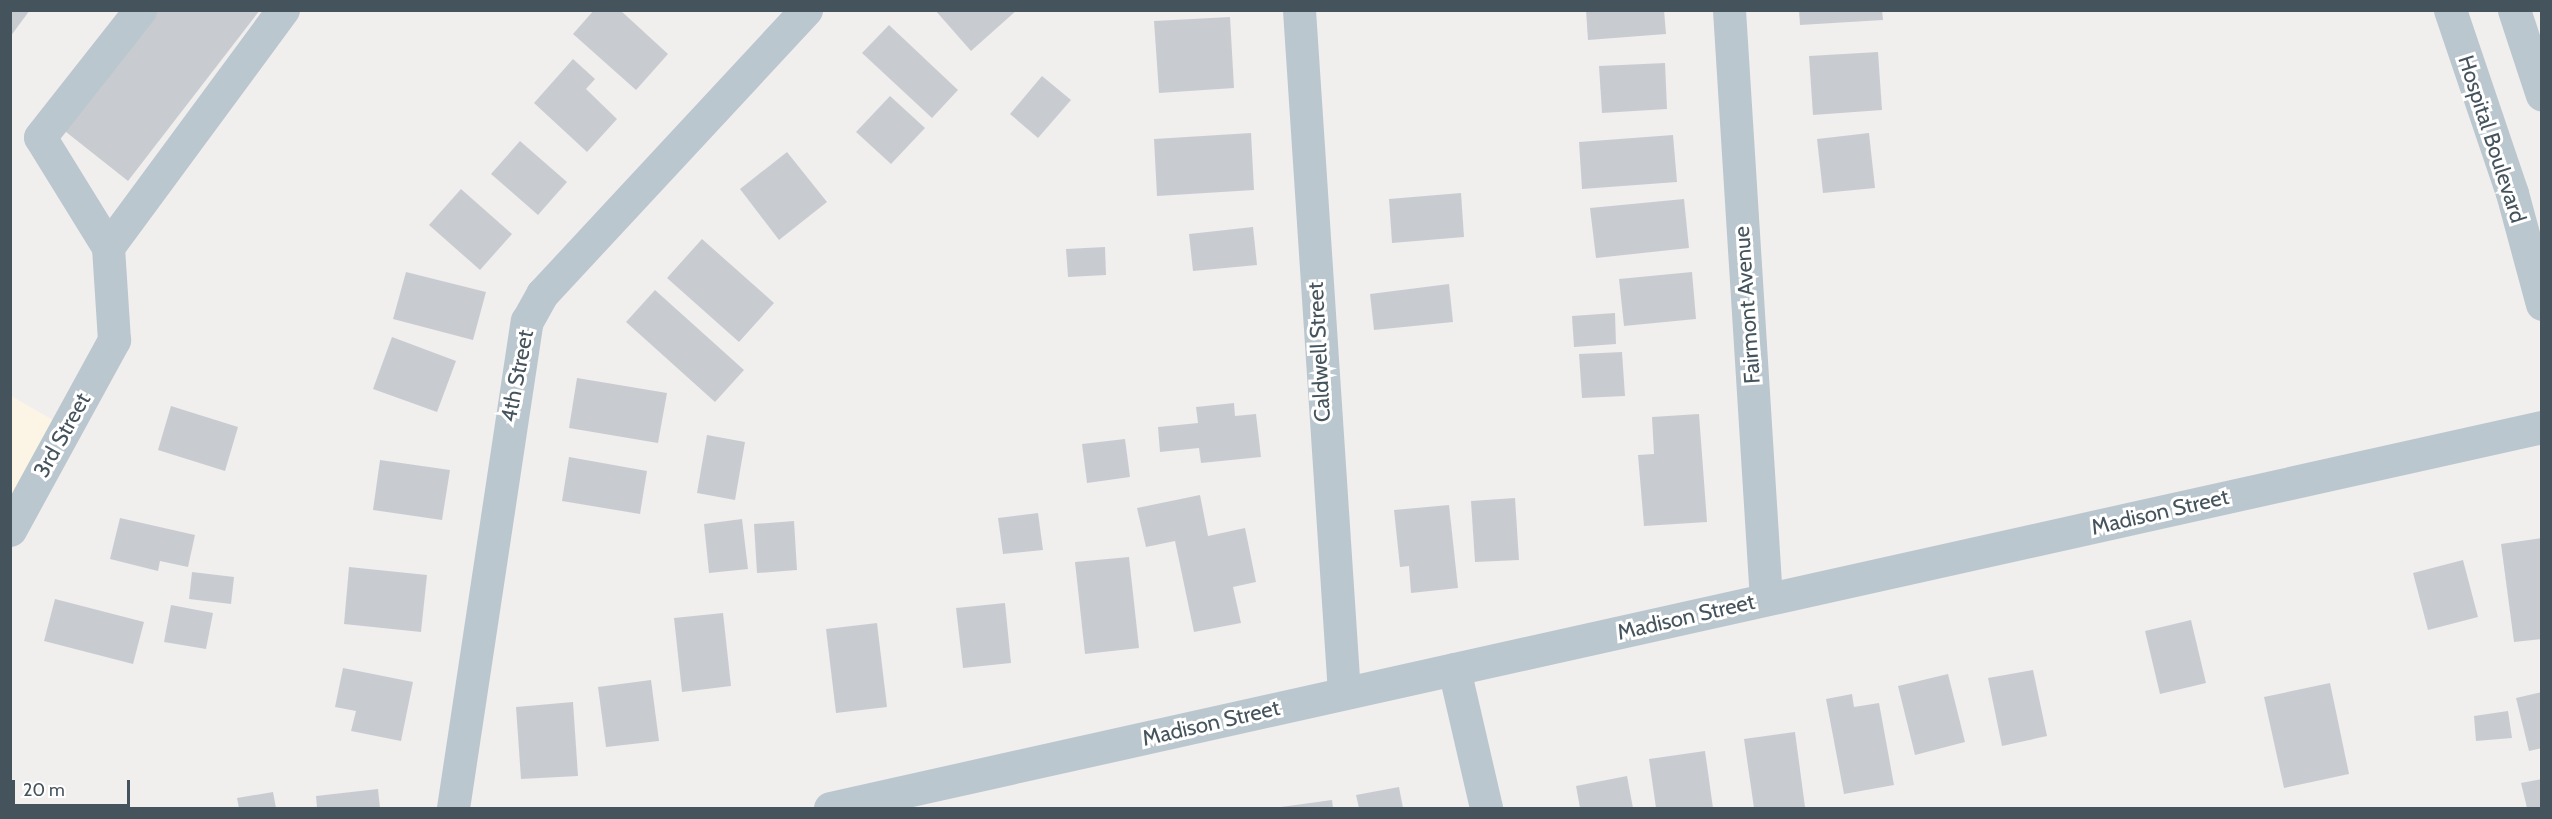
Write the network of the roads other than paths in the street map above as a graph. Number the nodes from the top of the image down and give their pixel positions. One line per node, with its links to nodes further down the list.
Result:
1 (140, 10): 9 (street)
2 (283, 10): 9 (street)
3 (806, 10): 16 (street, 4th Street)
4 (1299, 10): 15 (street, Caldwell Street)
5 (1729, 10): 13 (street, Fairmont Avenue)
6 (2450, 10): 10 (street, Hospital Boulevard)
7 (2514, 10): 8 (street)
8 (2541, 95)
9 (108, 247): 12 (street, 3rd Street)
10 (2541, 304)
11 (2541, 427): 13 (street, Madison Street)
12 (10, 530)
13 (1766, 599): 14 (street, Madison Street)
14 (1454, 669): 15 (street, Madison Street); 18 (street)
15 (1344, 693): 17 (street, Madison Street)
16 (453, 808)
17 (830, 808)
18 (1486, 808)

